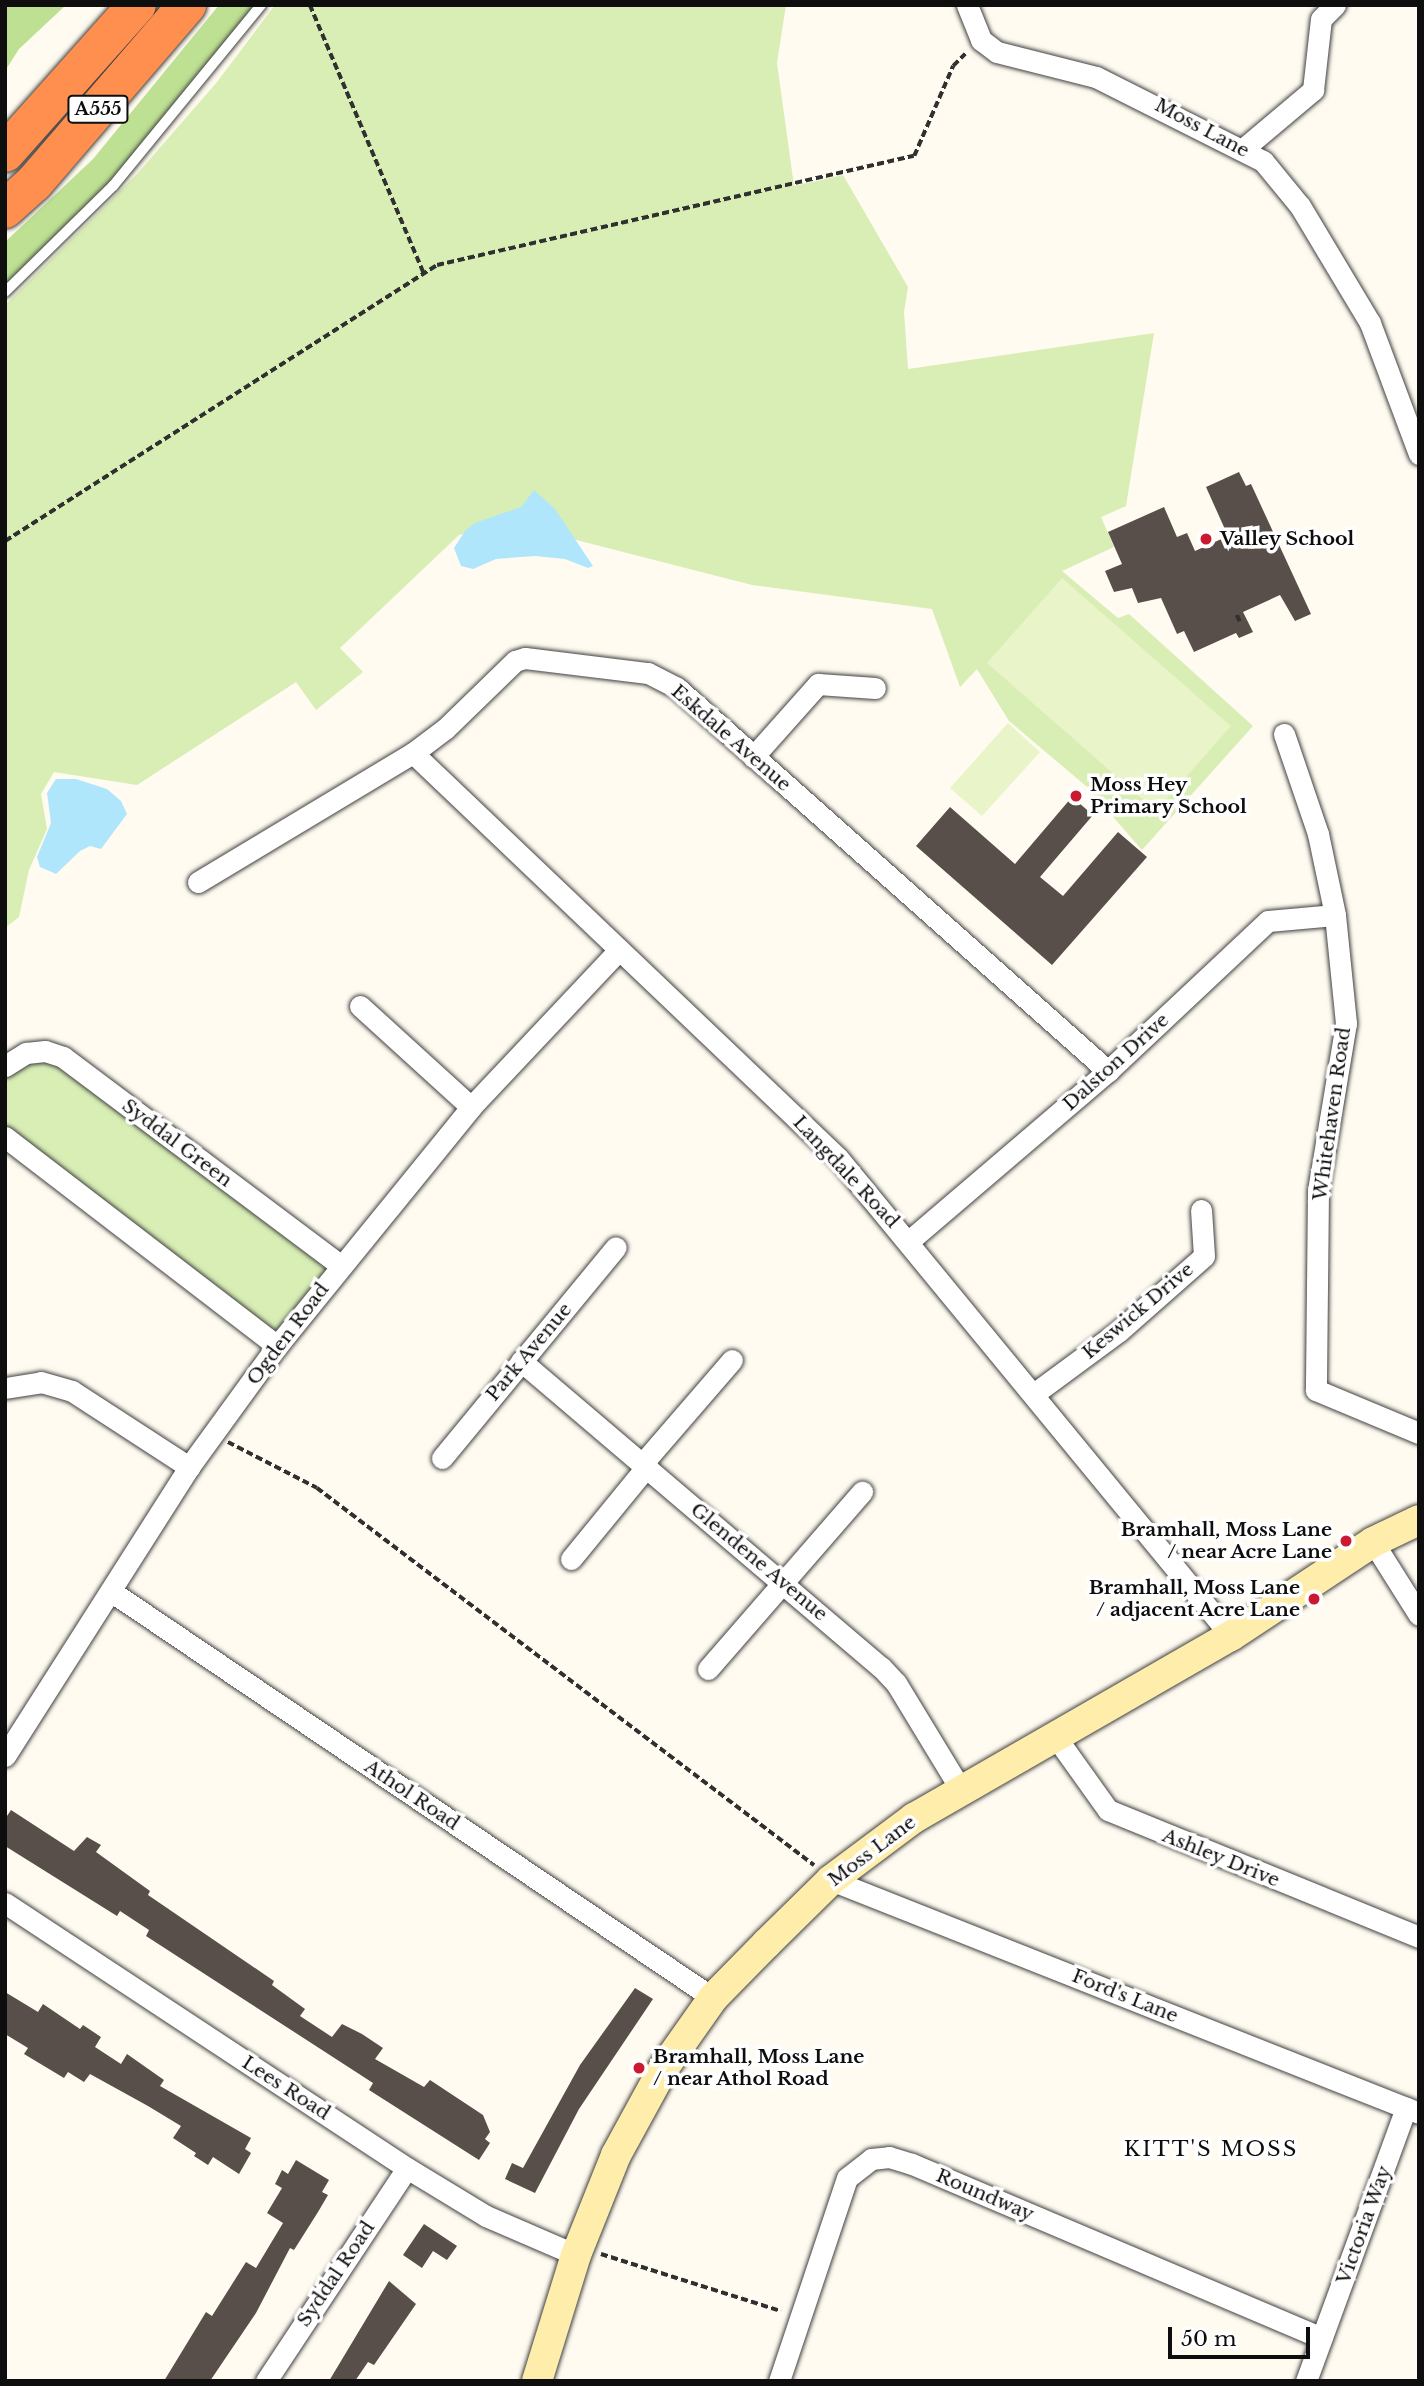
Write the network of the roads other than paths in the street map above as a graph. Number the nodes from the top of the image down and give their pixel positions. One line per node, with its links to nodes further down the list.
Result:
1 (137, 5): 7 (highway, A555)
2 (187, 5): 8 (highway, A555)
3 (261, 5): 9 (lane)
4 (967, 5): 6 (street, Moss Lane)
5 (1335, 5): 6 (street)
6 (1243, 149): 10 (street, Moss Lane)
7 (5, 153)
8 (5, 209)
9 (5, 292)
10 (1419, 454)
11 (875, 688): 14 (street)
12 (1284, 734): 16 (street, Whitehaven Road)
13 (413, 752): 14 (street, Eskdale Avenue); 15 (street, Eskdale Avenue); 17 (street, Langdale Road)
14 (754, 757): 20 (street, Eskdale Avenue)
15 (198, 882)
16 (1335, 915): 20 (street, Dalston Drive); 32 (street, Whitehaven Road)
17 (619, 950): 21 (street, Ogden Road); 24 (street, Langdale Road)
18 (360, 1006): 21 (street)
19 (5, 1066): 26 (street, Syddal Green)
20 (1108, 1071): 24 (street, Dalston Drive)
21 (471, 1107): 26 (street, Ogden Road)
22 (5, 1137): 27 (street)
23 (1201, 1210): 31 (street, Keswick Drive)
24 (909, 1241): 31 (street, Langdale Road)
25 (616, 1247): 29 (street, Park Avenue)
26 (341, 1266): 27 (street, Ogden Road)
27 (277, 1346): 35 (street, Ogden Road)
28 (732, 1360): 34 (street)
29 (521, 1361): 33 (street, Park Avenue); 34 (street, Glendene Avenue)
30 (5, 1388): 35 (street)
31 (1035, 1393): 43 (street, Langdale Road)
32 (1419, 1433)
33 (442, 1458)
34 (645, 1464): 39 (street); 40 (street, Glendene Avenue)
35 (190, 1467): 41 (street, Ogden Road)
36 (862, 1492): 40 (street)
37 (1419, 1520): 38 (main road, Moss Lane)
38 (1373, 1542): 42 (street); 43 (main road, Moss Lane)
39 (571, 1559)
40 (784, 1583): 44 (street); 47 (street, Glendene Avenue)
41 (112, 1592): 46 (street, Ogden Road); 51 (street, Athol Road)
42 (1419, 1615)
43 (1231, 1636): 45 (main road, Moss Lane)
44 (708, 1669)
45 (1055, 1736): 47 (main road, Moss Lane); 50 (street, Ashley Drive)
46 (5, 1756)
47 (963, 1793): 48 (main road, Moss Lane)
48 (832, 1879): 51 (main road, Moss Lane); 52 (street, Ford's Lane)
49 (5, 1903): 53 (street, Lees Road)
50 (1419, 1937)
51 (713, 1998): 54 (main road, Moss Lane)
52 (1412, 2110): 55 (street, Victoria Way)
53 (407, 2168): 54 (street, Lees Road); 56 (street, Syddal Road)
54 (578, 2251): 57 (main road, Moss Lane)
55 (1322, 2338): 58 (street, Roundway); 59 (street, Victoria Way)
56 (267, 2381)
57 (537, 2381)
58 (779, 2381)
59 (1306, 2381)

